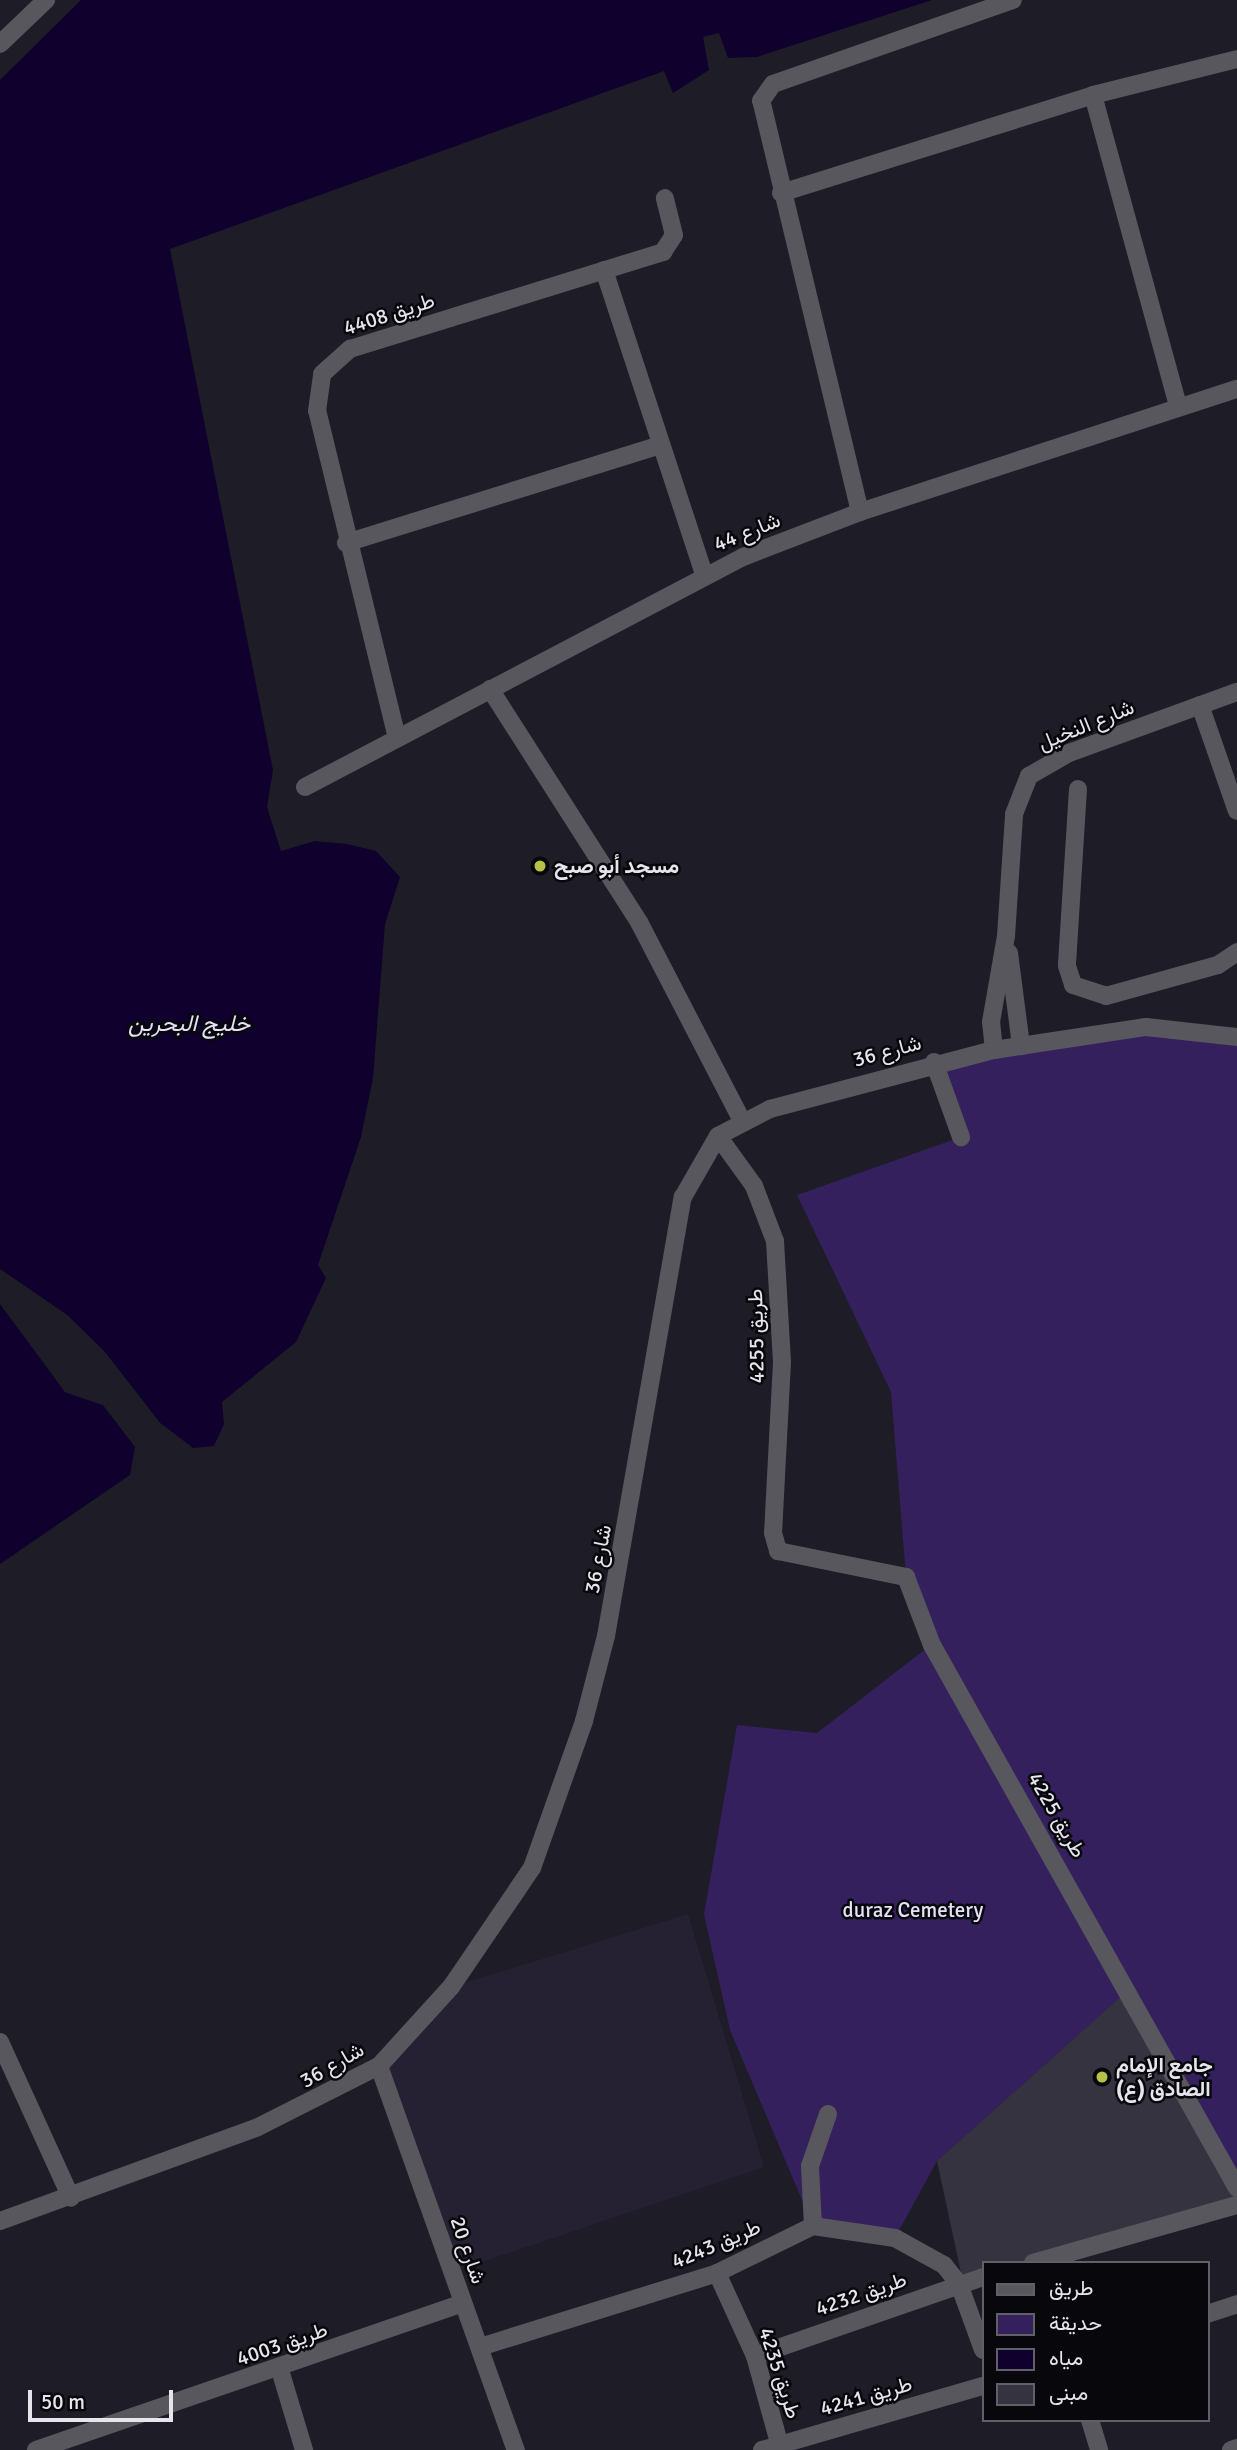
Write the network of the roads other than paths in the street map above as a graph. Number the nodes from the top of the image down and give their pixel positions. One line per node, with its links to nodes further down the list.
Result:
1 (46, 0): 3 (street)
2 (1013, 0): 6 (street)
3 (0, 44)
4 (1237, 59): 5 (street)
5 (1093, 95): 6 (street); 10 (street)
6 (781, 193): 12 (street)
7 (665, 198): 8 (street, طريق 4408)
8 (604, 270): 11 (street); 13 (street, طريق 4408)
9 (1237, 389): 10 (street, شارع 44)
10 (1178, 406): 12 (street, شارع 44)
11 (660, 445): 13 (street); 14 (street)
12 (860, 512): 14 (street, شارع 44)
13 (346, 543): 18 (street, طريق 4408)
14 (704, 574): 15 (street, شارع 44)
15 (490, 689): 18 (street, شارع 44); 28 (street)
16 (1237, 692): 17 (street, شارع النخيل)
17 (1200, 705): 21 (street); 22 (street, شارع النخيل)
18 (397, 738): 19 (street, شارع 44)
19 (305, 787)
20 (1078, 789): 23 (street)
21 (1237, 811)
22 (1006, 936): 25 (street, شارع النخيل); 26 (street, شارع النخيل)
23 (1237, 952)
24 (1237, 1037): 25 (street, شارع 36)
25 (1021, 1046): 26 (street, شارع 36)
26 (994, 1050): 27 (street, شارع 36)
27 (934, 1062): 28 (street, شارع 36); 30 (street)
28 (741, 1119): 29 (street, شارع 36)
29 (718, 1136): 31 (street, طريق 4255); 33 (street, شارع 36)
30 (961, 1137)
31 (778, 1551): 35 (street, طريق 4225)
32 (0, 2042): 36 (street)
33 (379, 2066): 36 (street, شارع 36); 44 (street, شارع 20)
34 (828, 2114): 39 (street)
35 (1237, 2188)
36 (71, 2198): 38 (street, شارع 36)
37 (1237, 2204): 40 (street)
38 (0, 2221)
39 (813, 2226): 41 (street, طريق 4243); 43 (street)
40 (1040, 2261)
41 (717, 2273): 47 (street, طريق 4243); 49 (street, طريق 4235)
42 (982, 2277): 43 (street, طريق 4232)
43 (958, 2284): 48 (street); 49 (street, طريق 4232)
44 (462, 2303): 47 (street, شارع 20); 50 (street, طريق 4003)
45 (1237, 2304): 46 (street)
46 (1209, 2313)
47 (480, 2347): 57 (street, شارع 20)
48 (982, 2347)
49 (755, 2356): 53 (street, طريق 4235)
50 (280, 2370): 55 (street, طريق 4003); 56 (street)
51 (982, 2386): 53 (street, طريق 4241)
52 (1091, 2422): 58 (street)
53 (774, 2448)
54 (1237, 2448): 59 (street)
55 (36, 2450)
56 (304, 2450)
57 (516, 2450)
58 (1099, 2450)
59 (1231, 2450)

